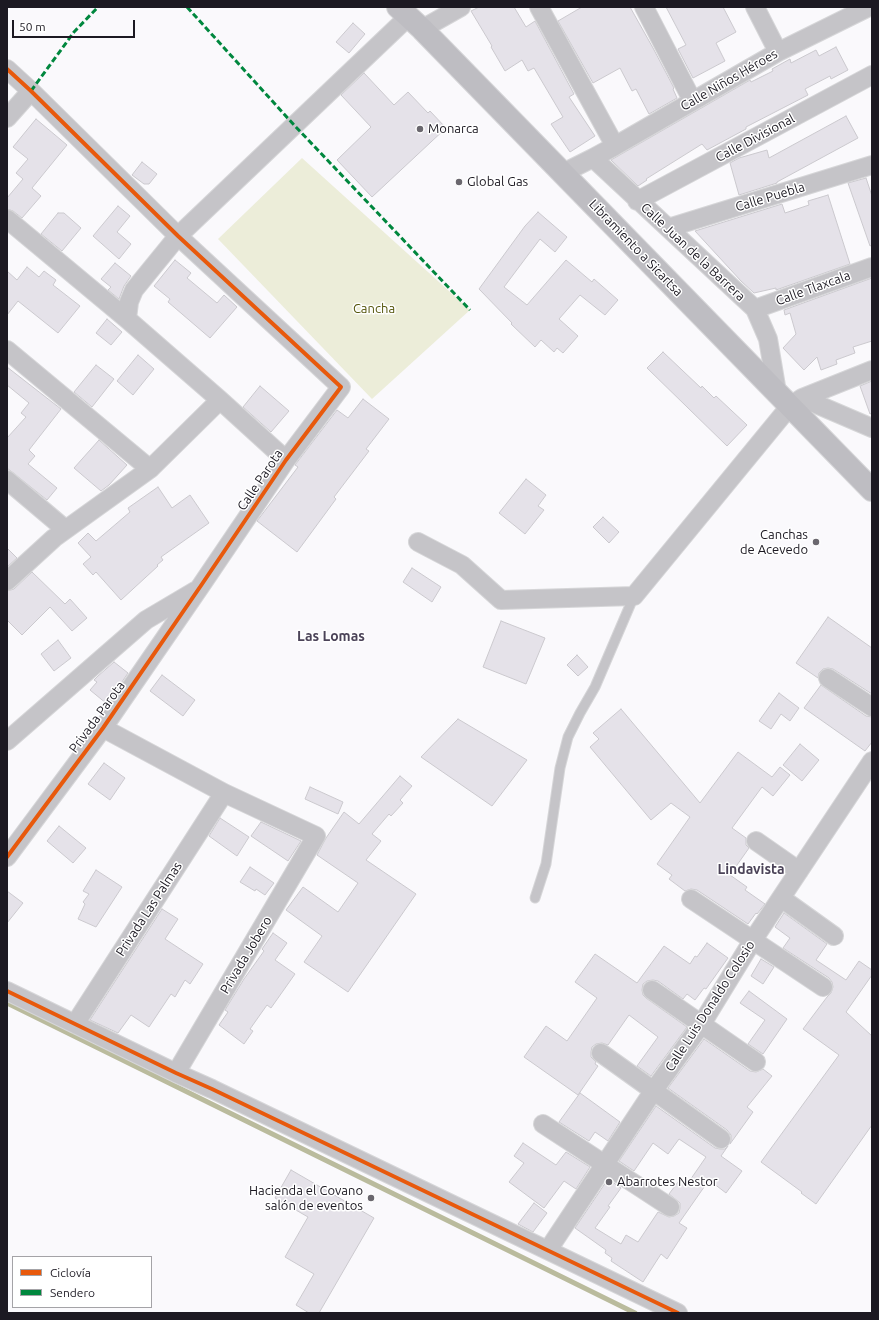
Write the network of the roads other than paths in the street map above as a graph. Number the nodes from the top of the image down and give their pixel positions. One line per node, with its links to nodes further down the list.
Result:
1 (461, 7): 6 (street)
2 (539, 7): 13 (street)
3 (644, 7): 11 (street)
4 (755, 7): 7 (street)
5 (868, 7): 7 (street, Calle Niños Héroes)
6 (409, 17): 16 (main road, Libramiento a Sicartsa); 20 (street)
7 (778, 52): 11 (street, Calle Niños Héroes)
8 (7, 69): 10 (street)
9 (872, 75): 17 (street, Calle Divisional)
10 (31, 91): 12 (street); 20 (street)
11 (692, 100): 13 (street, Calle Niños Héroes)
12 (7, 118)
13 (615, 146): 14 (street, Calle Niños Héroes)
14 (593, 158): 16 (street); 17 (street, Calle Juan de la Barrera)
15 (872, 165): 19 (street, Calle Puebla)
16 (563, 173): 26 (main road, Libramiento a Sicartsa)
17 (637, 200): 19 (street, Calle Juan de la Barrera)
18 (7, 219): 23 (street)
19 (668, 228): 22 (street, Calle Juan de la Barrera)
20 (178, 236): 23 (street); 29 (street, Calle Parota)
21 (872, 266): 22 (street, Calle Tlaxcala)
22 (755, 308): 26 (street, Calle Juan de la Barrera)
23 (127, 319): 27 (street)
24 (7, 350): 30 (street)
25 (872, 370): 26 (street)
26 (790, 399): 28 (street); 32 (main road, Libramiento a Sicartsa); 37 (street)
27 (220, 400): 29 (street); 30 (street)
28 (872, 428)
29 (286, 460): 36 (street, Calle Parota)
30 (150, 469): 33 (street)
31 (7, 480): 33 (street)
32 (872, 490)
33 (65, 529): 35 (street)
34 (418, 542): 37 (street)
35 (7, 581)
36 (200, 587): 40 (street, Privada Parota); 41 (street)
37 (634, 596): 47 (lane)
38 (828, 678): 39 (street)
39 (872, 706)
40 (103, 728): 43 (street); 45 (street, Privada Parota)
41 (7, 741)
42 (872, 761): 46 (street, Calle Luis Donaldo Colosio)
43 (224, 793): 55 (street, Privada Las Palmas); 59 (street, Privada Jobero)
44 (756, 841): 46 (street)
45 (7, 857)
46 (799, 871): 48 (street, Calle Luis Donaldo Colosio)
47 (535, 898)
48 (781, 898): 50 (street); 51 (street, Calle Luis Donaldo Colosio)
49 (691, 899): 51 (street)
50 (834, 936)
51 (753, 940): 52 (street); 56 (street, Calle Luis Donaldo Colosio)
52 (823, 986)
53 (652, 990): 56 (street)
54 (7, 991): 55 (street)
55 (75, 1024): 59 (street)
56 (701, 1025): 58 (street); 60 (street, Calle Luis Donaldo Colosio)
57 (601, 1053): 60 (street)
58 (756, 1062)
59 (176, 1074): 65 (street)
60 (654, 1090): 62 (street); 63 (street, Calle Luis Donaldo Colosio)
61 (543, 1124): 63 (street)
62 (721, 1139)
63 (605, 1164): 64 (street); 65 (street, Calle Luis Donaldo Colosio)
64 (670, 1207)
65 (548, 1250): 66 (street)
66 (678, 1313)

